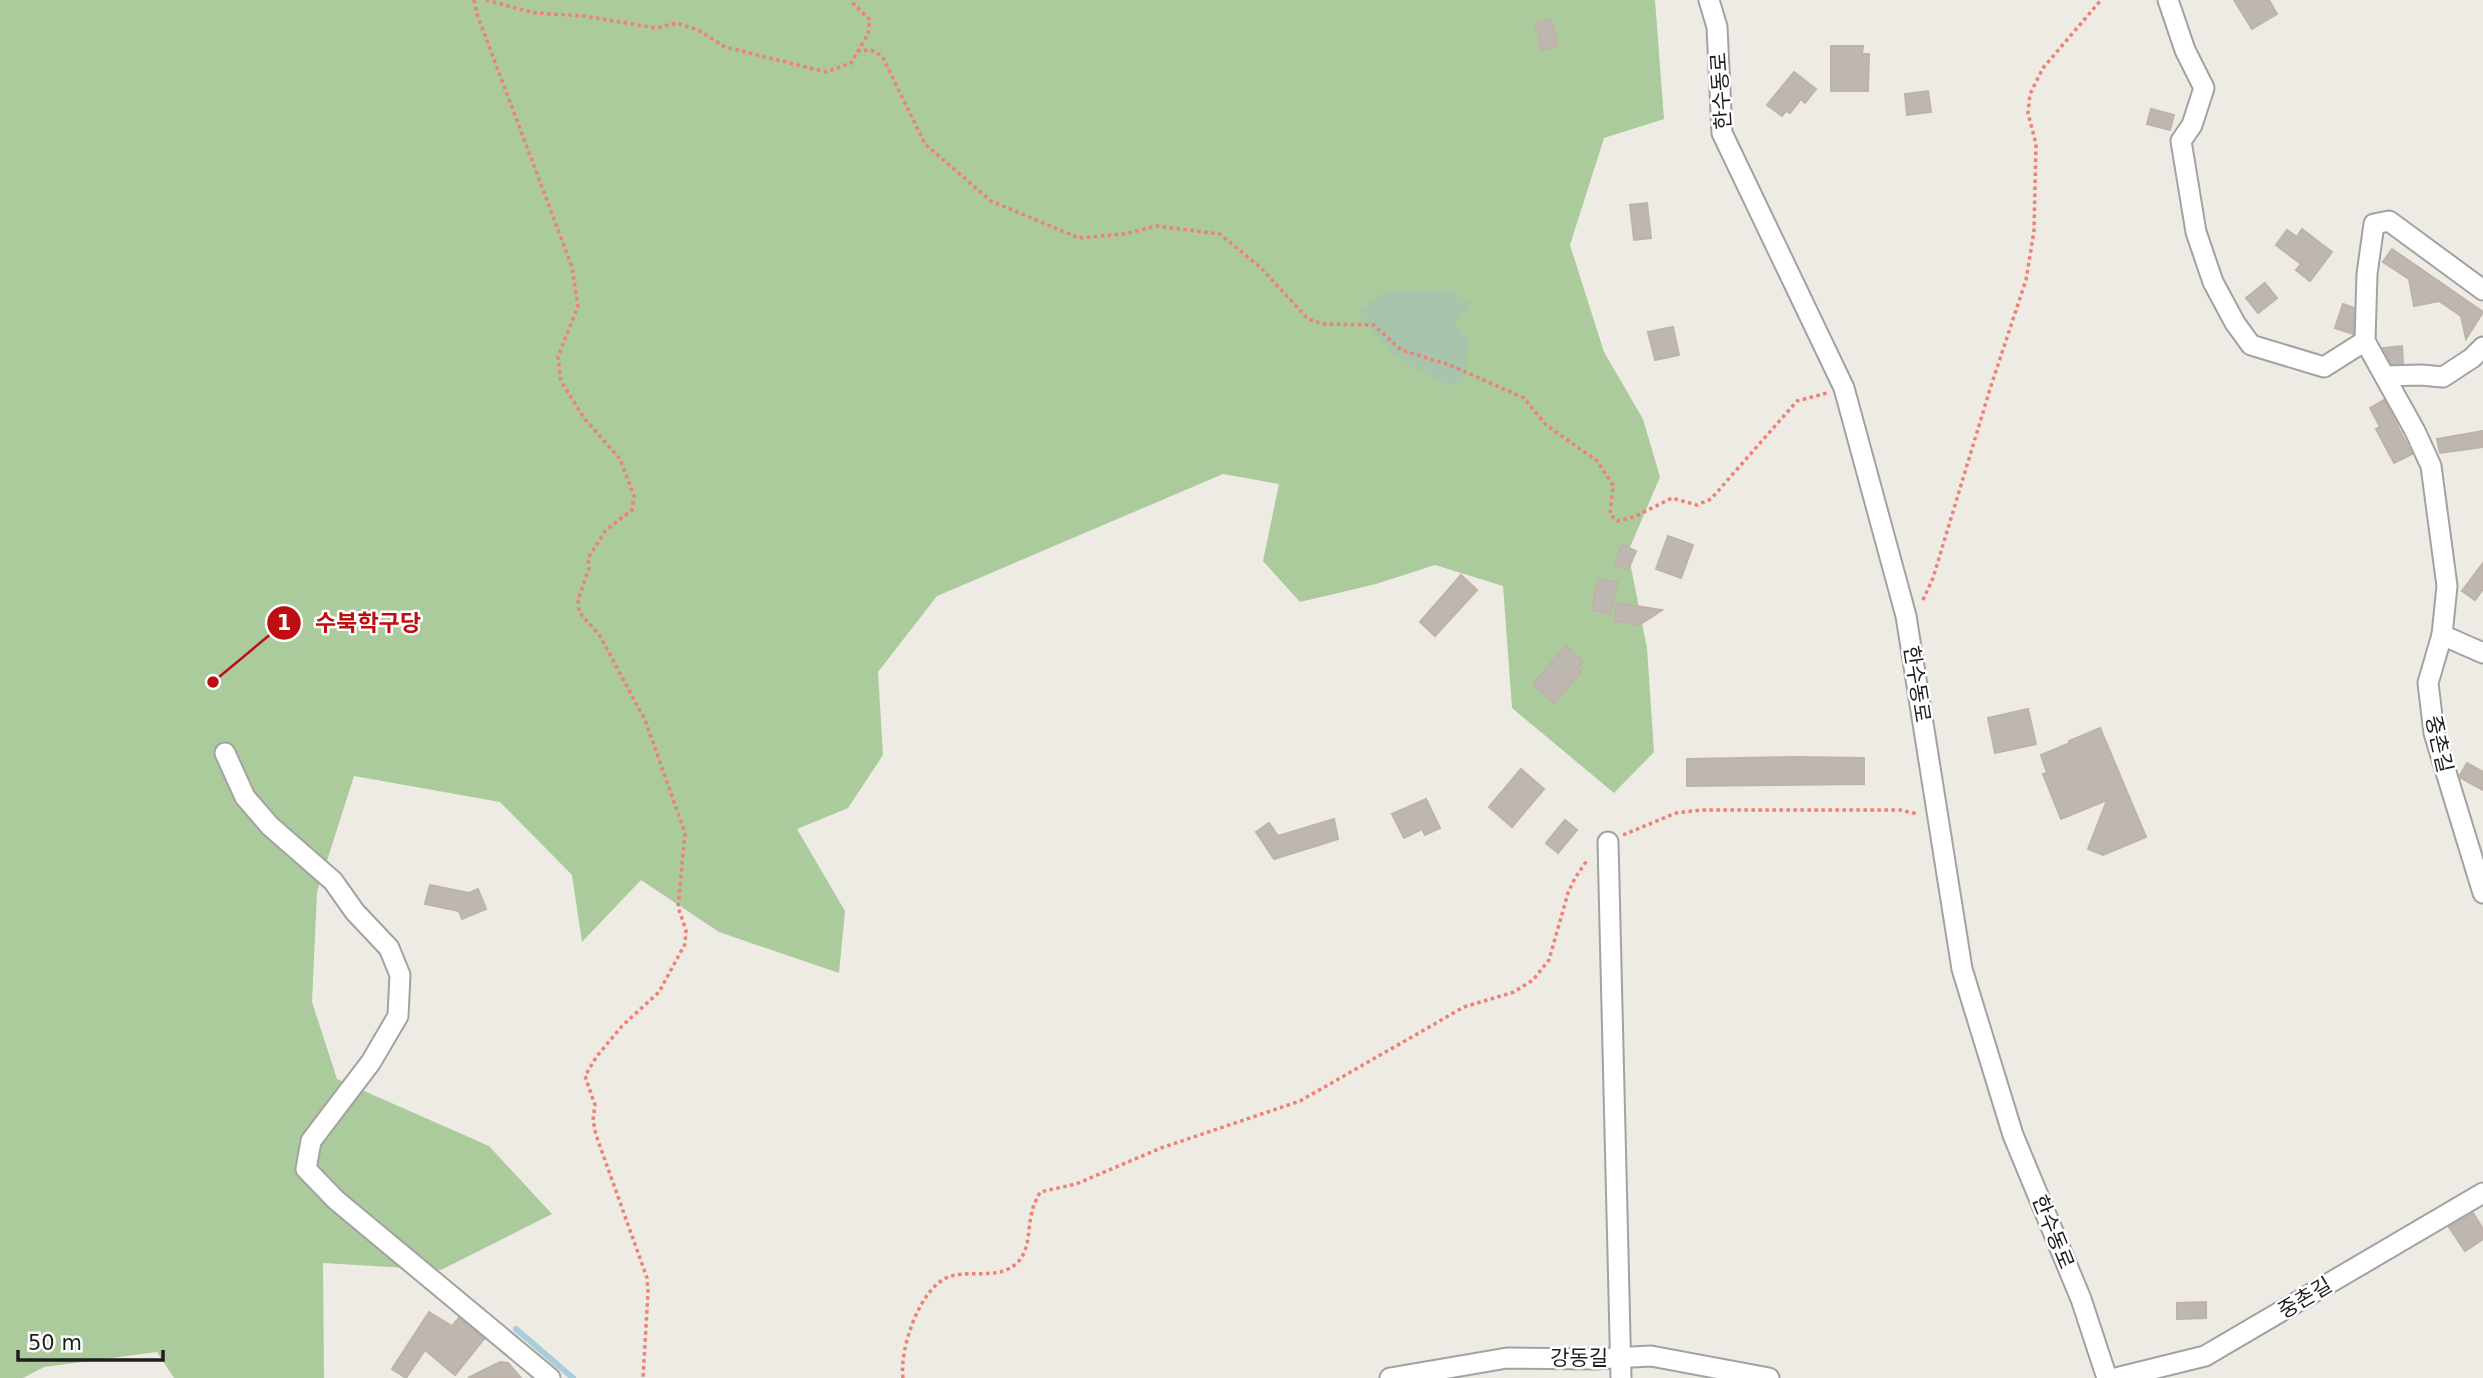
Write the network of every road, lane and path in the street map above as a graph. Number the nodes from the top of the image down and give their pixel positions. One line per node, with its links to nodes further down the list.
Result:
1 (474, 0): 23 (path)
2 (486, 0): 7 (path)
3 (850, 0): 7 (path)
4 (1709, 0): 12 (street, 한수동로)
5 (2101, 0): 13 (path)
6 (2168, 0): 9 (street)
7 (858, 51): 12 (path)
8 (2483, 290): 9 (street)
9 (2365, 341): 11 (street, 중촌길)
10 (2483, 347): 11 (street)
11 (2385, 376): 14 (street, 중촌길)
12 (1845, 390): 13 (street, 한수동로)
13 (1908, 631): 17 (street, 한수동로)
14 (2442, 635): 15 (street); 19 (street, 중촌길)
15 (2483, 653)
16 (225, 753): 22 (street)
17 (1938, 818): 18 (path); 28 (street, 한수동로)
18 (1608, 842): 21 (street); 24 (path)
19 (2483, 893)
20 (2483, 1193): 29 (street, 중촌길)
21 (1621, 1357): 25 (street, 강동길); 26 (street); 27 (street, 강동길)
22 (550, 1378)
23 (643, 1378)
24 (903, 1378)
25 (1390, 1378)
26 (1621, 1378)
27 (1769, 1378)
28 (2107, 1378)
29 (2116, 1378)

